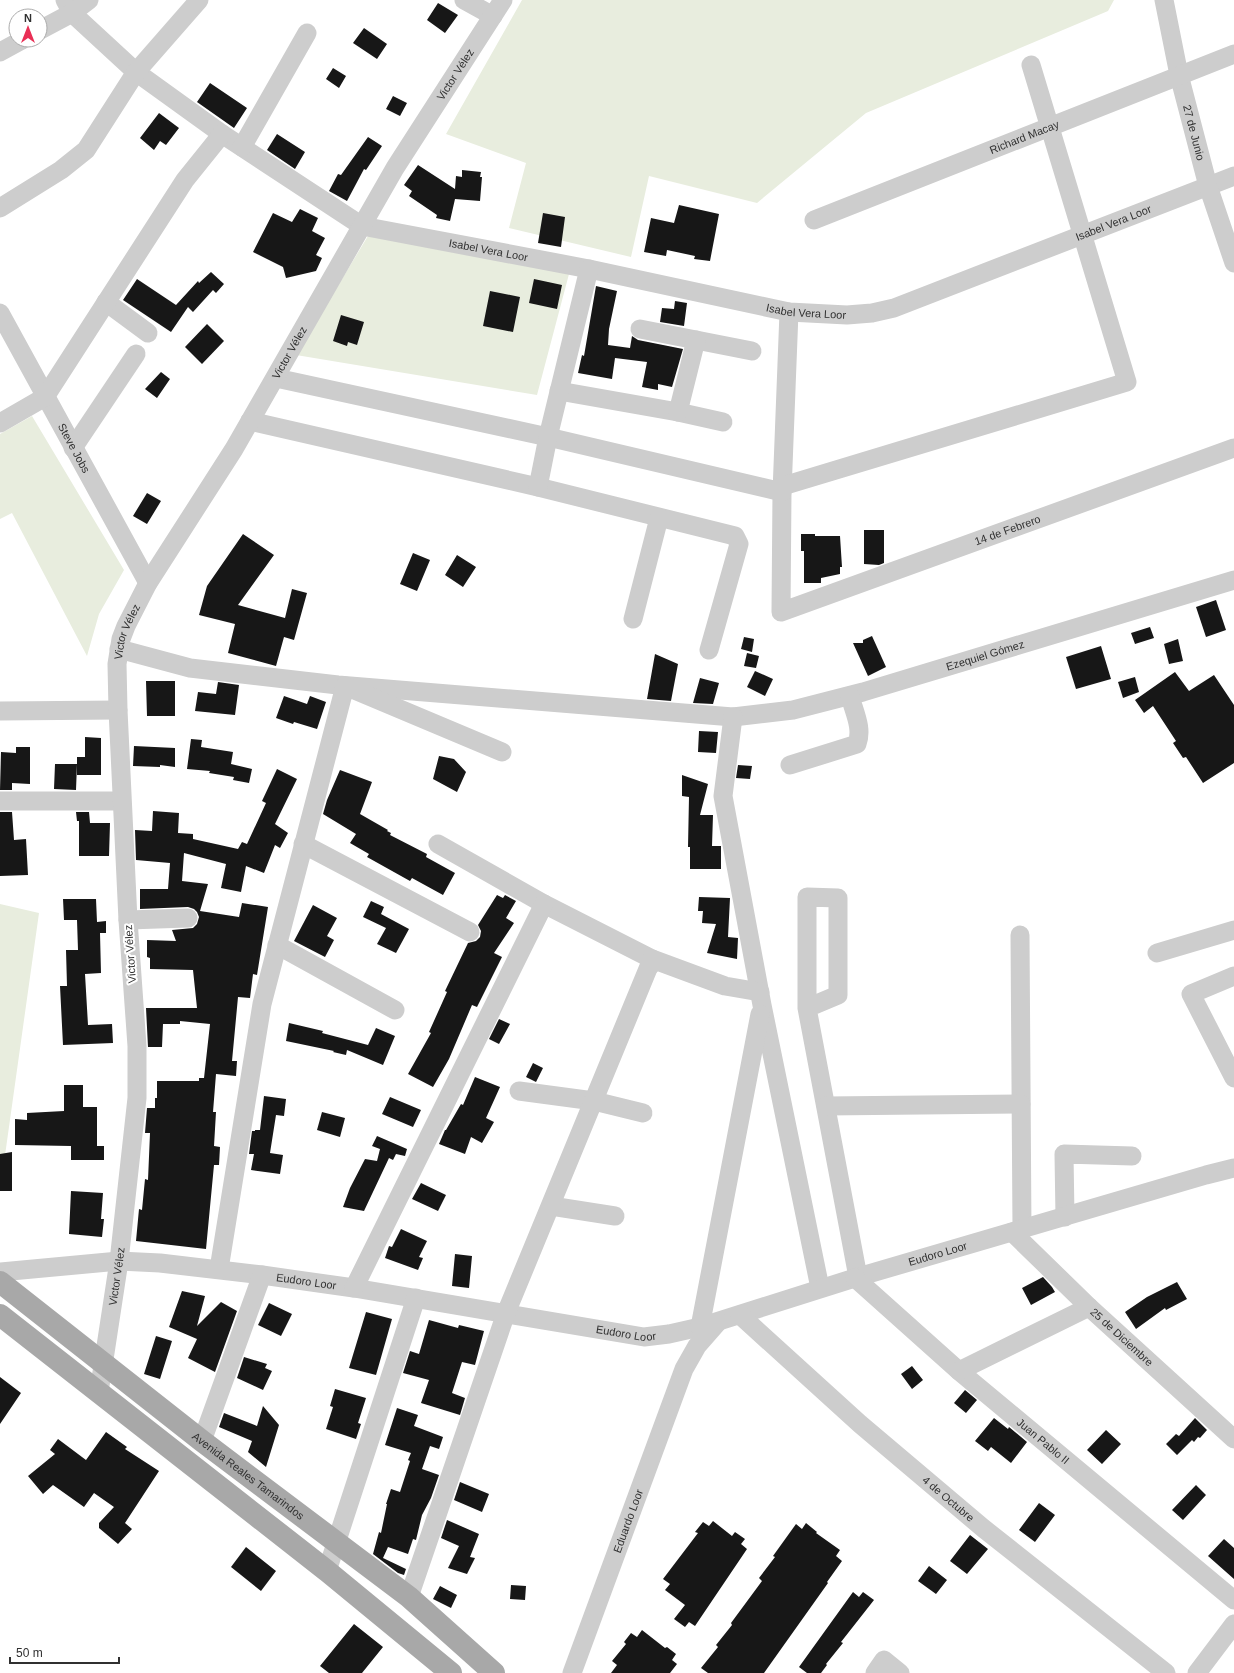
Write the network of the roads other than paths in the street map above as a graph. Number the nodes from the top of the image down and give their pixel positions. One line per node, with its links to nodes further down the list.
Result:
1 (89, 0): 6 (street)
2 (199, 0): 12 (street)
3 (464, 0): 7 (street)
4 (503, 0): 7 (street, Victor Vélez)
5 (1164, 0): 13 (street, 27 de Junio)
6 (68, 7): 8 (street); 12 (street)
7 (493, 16): 21 (street, Victor Vélez)
8 (48, 23)
9 (307, 33): 16 (street)
10 (1234, 54): 13 (street, Richard Macay)
11 (1031, 66): 14 (street)
12 (136, 72): 15 (street); 19 (street)
13 (1179, 75): 14 (street, Richard Macay); 18 (street, 27 de Junio)
14 (1050, 127): 20 (street, Richard Macay); 22 (street)
15 (222, 134): 16 (street); 25 (street)
16 (242, 147): 21 (street)
17 (1234, 176): 18 (street, Isabel Vera Loor)
18 (1208, 186): 22 (street, Isabel Vera Loor); 23 (street, 27 de Junio)
19 (0, 208)
20 (814, 220)
21 (362, 226): 24 (street, Isabel Vera Loor); 33 (street, Victor Vélez)
22 (1083, 235): 26 (street, Isabel Vera Loor); 44 (street)
23 (1234, 263)
24 (589, 269): 26 (street, Isabel Vera Loor); 34 (street)
25 (106, 302): 29 (street); 35 (street)
26 (789, 312): 44 (street)
27 (0, 313): 35 (street, Steve Jobs)
28 (640, 329): 30 (street)
29 (148, 333)
30 (696, 340): 31 (street); 36 (street)
31 (752, 351)
32 (136, 354): 41 (street)
33 (276, 378): 37 (street, Victor Vélez); 40 (street)
34 (559, 391): 36 (street); 40 (street)
35 (46, 397): 39 (street); 41 (street, Steve Jobs)
36 (678, 412): 38 (street)
37 (250, 421): 43 (street); 47 (street, Victor Vélez)
38 (724, 422)
39 (0, 423)
40 (548, 437): 43 (street); 44 (street)
41 (73, 448): 47 (street, Steve Jobs)
42 (1234, 448): 44 (street, 14 de Febrero)
43 (538, 487): 45 (street)
44 (783, 489)
45 (659, 518): 48 (street); 50 (street)
46 (1234, 580): 52 (street, Ezequiel Gómez)
47 (148, 583): 49 (street, Victor Vélez)
48 (633, 619)
49 (119, 649): 51 (street); 53 (street, Victor Vélez)
50 (710, 650)
51 (345, 686): 55 (street, Ezequiel Gómez); 56 (street); 60 (street)
52 (850, 696): 55 (street, Ezequiel Gómez); 57 (street)
53 (118, 710): 54 (street); 58 (street, Victor Vélez)
54 (0, 711)
55 (733, 717): 72 (street)
56 (502, 752)
57 (790, 764)
58 (121, 800): 59 (street); 64 (street, Victor Vélez)
59 (0, 801)
60 (303, 844): 66 (street); 68 (street)
61 (438, 844): 62 (street)
62 (544, 904): 70 (street); 93 (street)
63 (188, 918): 64 (street)
64 (128, 920): 87 (street, Victor Vélez)
65 (1234, 930): 69 (street)
66 (470, 932)
67 (1020, 935): 78 (street)
68 (277, 945): 74 (street); 88 (street)
69 (1157, 953)
70 (652, 962): 72 (street); 77 (street)
71 (1234, 976): 75 (street)
72 (761, 999): 94 (street); 101 (street)
73 (807, 1008): 73 (street); 79 (street)
74 (394, 1010)
75 (1234, 1078)
76 (519, 1091): 77 (street)
77 (594, 1101): 80 (street); 83 (street)
78 (1021, 1104): 79 (street); 86 (street)
79 (826, 1106): 91 (street)
80 (643, 1113)
81 (1132, 1156): 85 (street)
82 (1232, 1172): 85 (street, Eudoro Loor)
83 (551, 1206): 84 (street); 97 (street)
84 (615, 1216)
85 (1065, 1217): 86 (street, Eudoro Loor)
86 (1017, 1231): 91 (street, Eudoro Loor); 96 (street, 25 de Diciembre)
87 (119, 1261): 88 (street, Eudoro Loor); 89 (street, Eudoro Loor); 103 (street, Victor Vélez)
88 (219, 1269): 90 (street, Eudoro Loor)
89 (0, 1272)
90 (262, 1275): 93 (street, Eudoro Loor); 108 (street)
91 (856, 1278): 94 (street, Eudoro Loor); 105 (street, Juan Pablo II)
92 (0, 1282): 103 (main road, Avenida Reales Tamarindos)
93 (354, 1288): 95 (street, Eudoro Loor)
94 (820, 1288): 99 (street, Eudoro Loor)
95 (416, 1298): 97 (street, Eudoro Loor); 109 (street)
96 (1089, 1308): 105 (street); 107 (street, 25 de Diciembre)
97 (506, 1312): 102 (street, Eudoro Loor); 111 (street)
98 (0, 1315): 106 (main road)
99 (740, 1315): 100 (street, Eudoro Loor); 119 (street, 4 de Octubre)
100 (718, 1321): 101 (street, Eudoro Loor); 104 (street, Eduardo Loor)
101 (700, 1327): 102 (street, Eudoro Loor)
102 (644, 1337): 104 (street, Eduardo Loor)
103 (103, 1363): 106 (street, Victor Vélez); 108 (main road, Avenida Reales Tamarindos)
104 (684, 1369): 116 (street, Eduardo Loor)
105 (959, 1371): 112 (street, Juan Pablo II)
106 (99, 1392): 110 (main road)
107 (1234, 1439)
108 (202, 1441): 109 (main road, Avenida Reales Tamarindos)
109 (336, 1542): 110 (street); 111 (main road, Avenida Reales Tamarindos)
110 (327, 1571): 114 (main road)
111 (409, 1597): 115 (main road, Avenida Reales Tamarindos)
112 (1234, 1600)
113 (1233, 1627): 120 (street)
114 (451, 1673)
115 (494, 1673)
116 (572, 1673)
117 (875, 1673): 118 (street)
118 (900, 1673)
119 (1166, 1673)
120 (1197, 1673)

